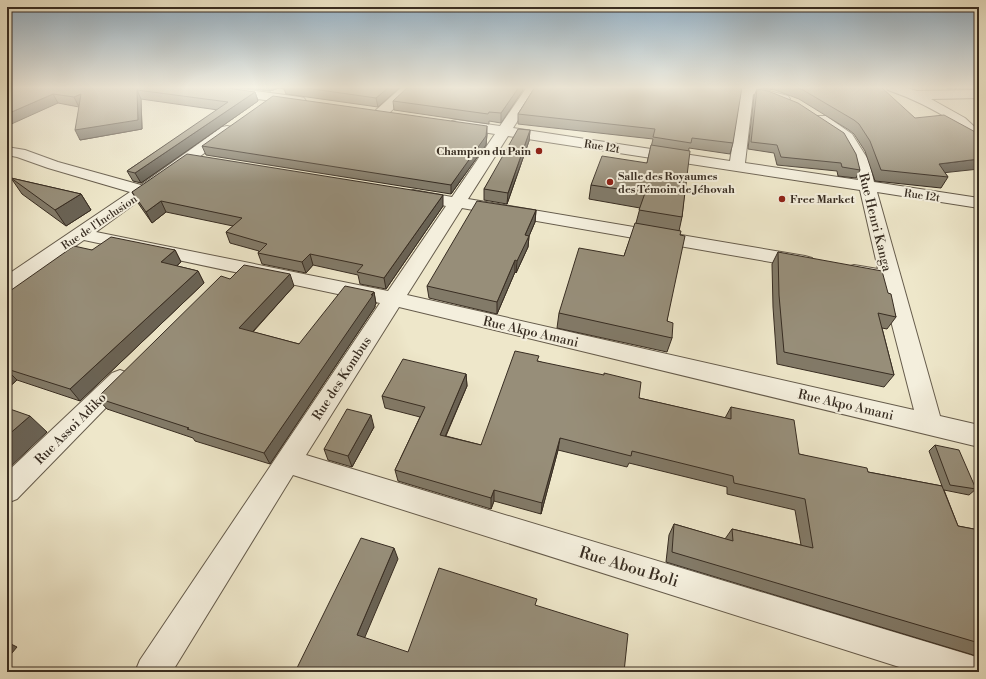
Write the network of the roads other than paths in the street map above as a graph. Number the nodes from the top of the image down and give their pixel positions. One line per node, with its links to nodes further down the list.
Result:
1 (243, 119): 10 (street, Rue de l'Inclusion)
2 (511, 119): 7 (street, Rue des Kombus)
3 (742, 119): 12 (street)
4 (820, 119): 13 (street, Rue Henri Kanga)
5 (956, 119): 8 (street)
6 (442, 122): 7 (street, Rue I2t)
7 (503, 131): 12 (street, Rue I2t); 16 (street, Rue des Kombus)
8 (979, 138)
9 (7, 151): 14 (street)
10 (188, 158): 11 (street); 14 (street, Rue de l'Inclusion)
11 (211, 162)
12 (737, 167): 13 (street, Rue I2t)
13 (866, 187): 17 (street, Rue I2t); 20 (street, Rue Henri Kanga)
14 (143, 191): 18 (street, Rue de l'Inclusion)
15 (395, 192): 16 (street)
16 (457, 202): 20 (street); 23 (street, Rue des Kombus)
17 (979, 203)
18 (81, 234): 19 (street, Rue Akpo Amani); 22 (street, Rue de l'Inclusion)
19 (235, 266): 21 (street); 23 (street, Rue Akpo Amani)
20 (890, 277): 25 (street, Rue Henri Kanga)
21 (218, 282)
22 (7, 284)
23 (393, 299): 25 (street, Rue Akpo Amani); 27 (street, Rue des Kombus)
24 (132, 366): 28 (street, Rue Assoi Adiko)
25 (930, 424): 26 (street, Rue Akpo Amani)
26 (979, 436)
27 (287, 461): 29 (street, Rue des Kombus); 30 (street, Rue Abou Boli)
28 (7, 490)
29 (152, 672)
30 (970, 672)

